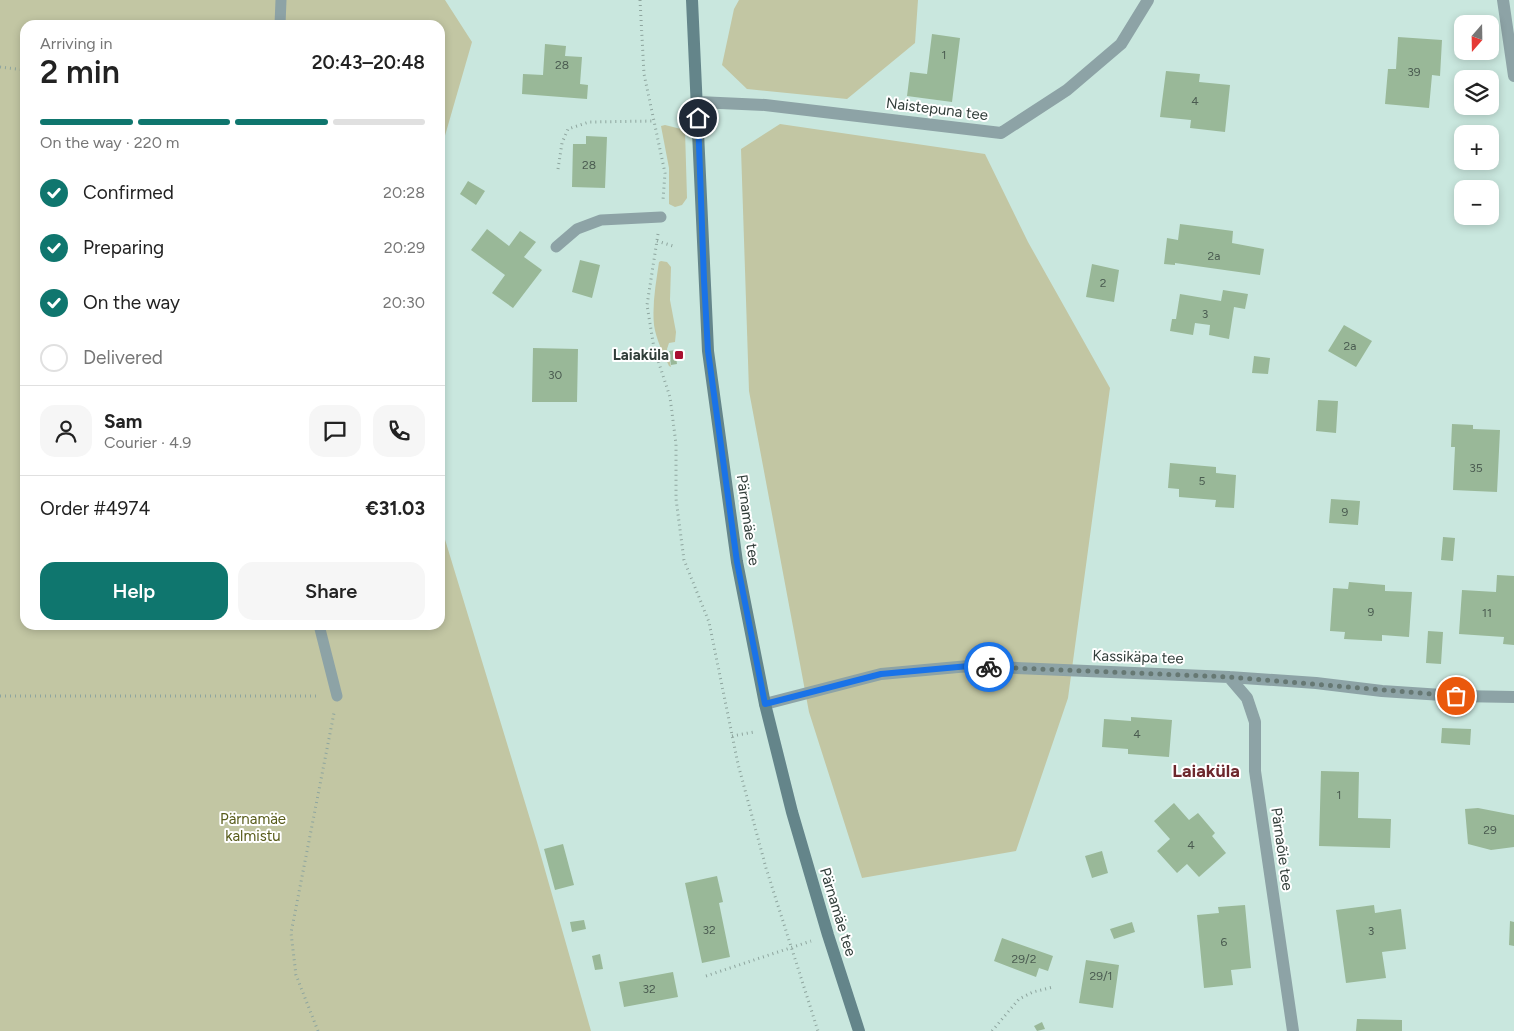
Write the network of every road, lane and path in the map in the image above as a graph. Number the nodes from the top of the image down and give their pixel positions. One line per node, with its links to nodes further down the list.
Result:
1 (281, 0): 6 (lane)
2 (640, 0): 11 (path)
3 (692, 0): 10 (main road, Pärnamäe tee)
4 (1148, 0): 10 (street, Naistepuna tee)
5 (1503, 0): 9 (street)
6 (280, 20)
7 (0, 67): 8 (path)
8 (20, 69)
9 (1514, 76)
10 (698, 102): 22 (main road, Pärnamäe tee)
11 (654, 121): 12 (path); 13 (path)
12 (558, 169)
13 (662, 217): 14 (path); 16 (lane)
14 (657, 241): 15 (path); 24 (path)
15 (674, 246)
16 (556, 247)
17 (320, 630): 20 (lane)
18 (1229, 677): 21 (street, Kassikäpa tee); 22 (street, Kassikäpa tee); 31 (street, Pärnaõie tee)
19 (0, 696): 20 (path)
20 (337, 696): 27 (path)
21 (1514, 697)
22 (765, 704): 23 (main road, Pärnamäe tee)
23 (828, 935): 24 (path); 29 (main road, Pärnamäe tee)
24 (792, 947): 25 (path); 28 (path)
25 (706, 976)
26 (1053, 987): 30 (path)
27 (318, 1031)
28 (818, 1031)
29 (858, 1031)
30 (992, 1031)
31 (1293, 1031)

